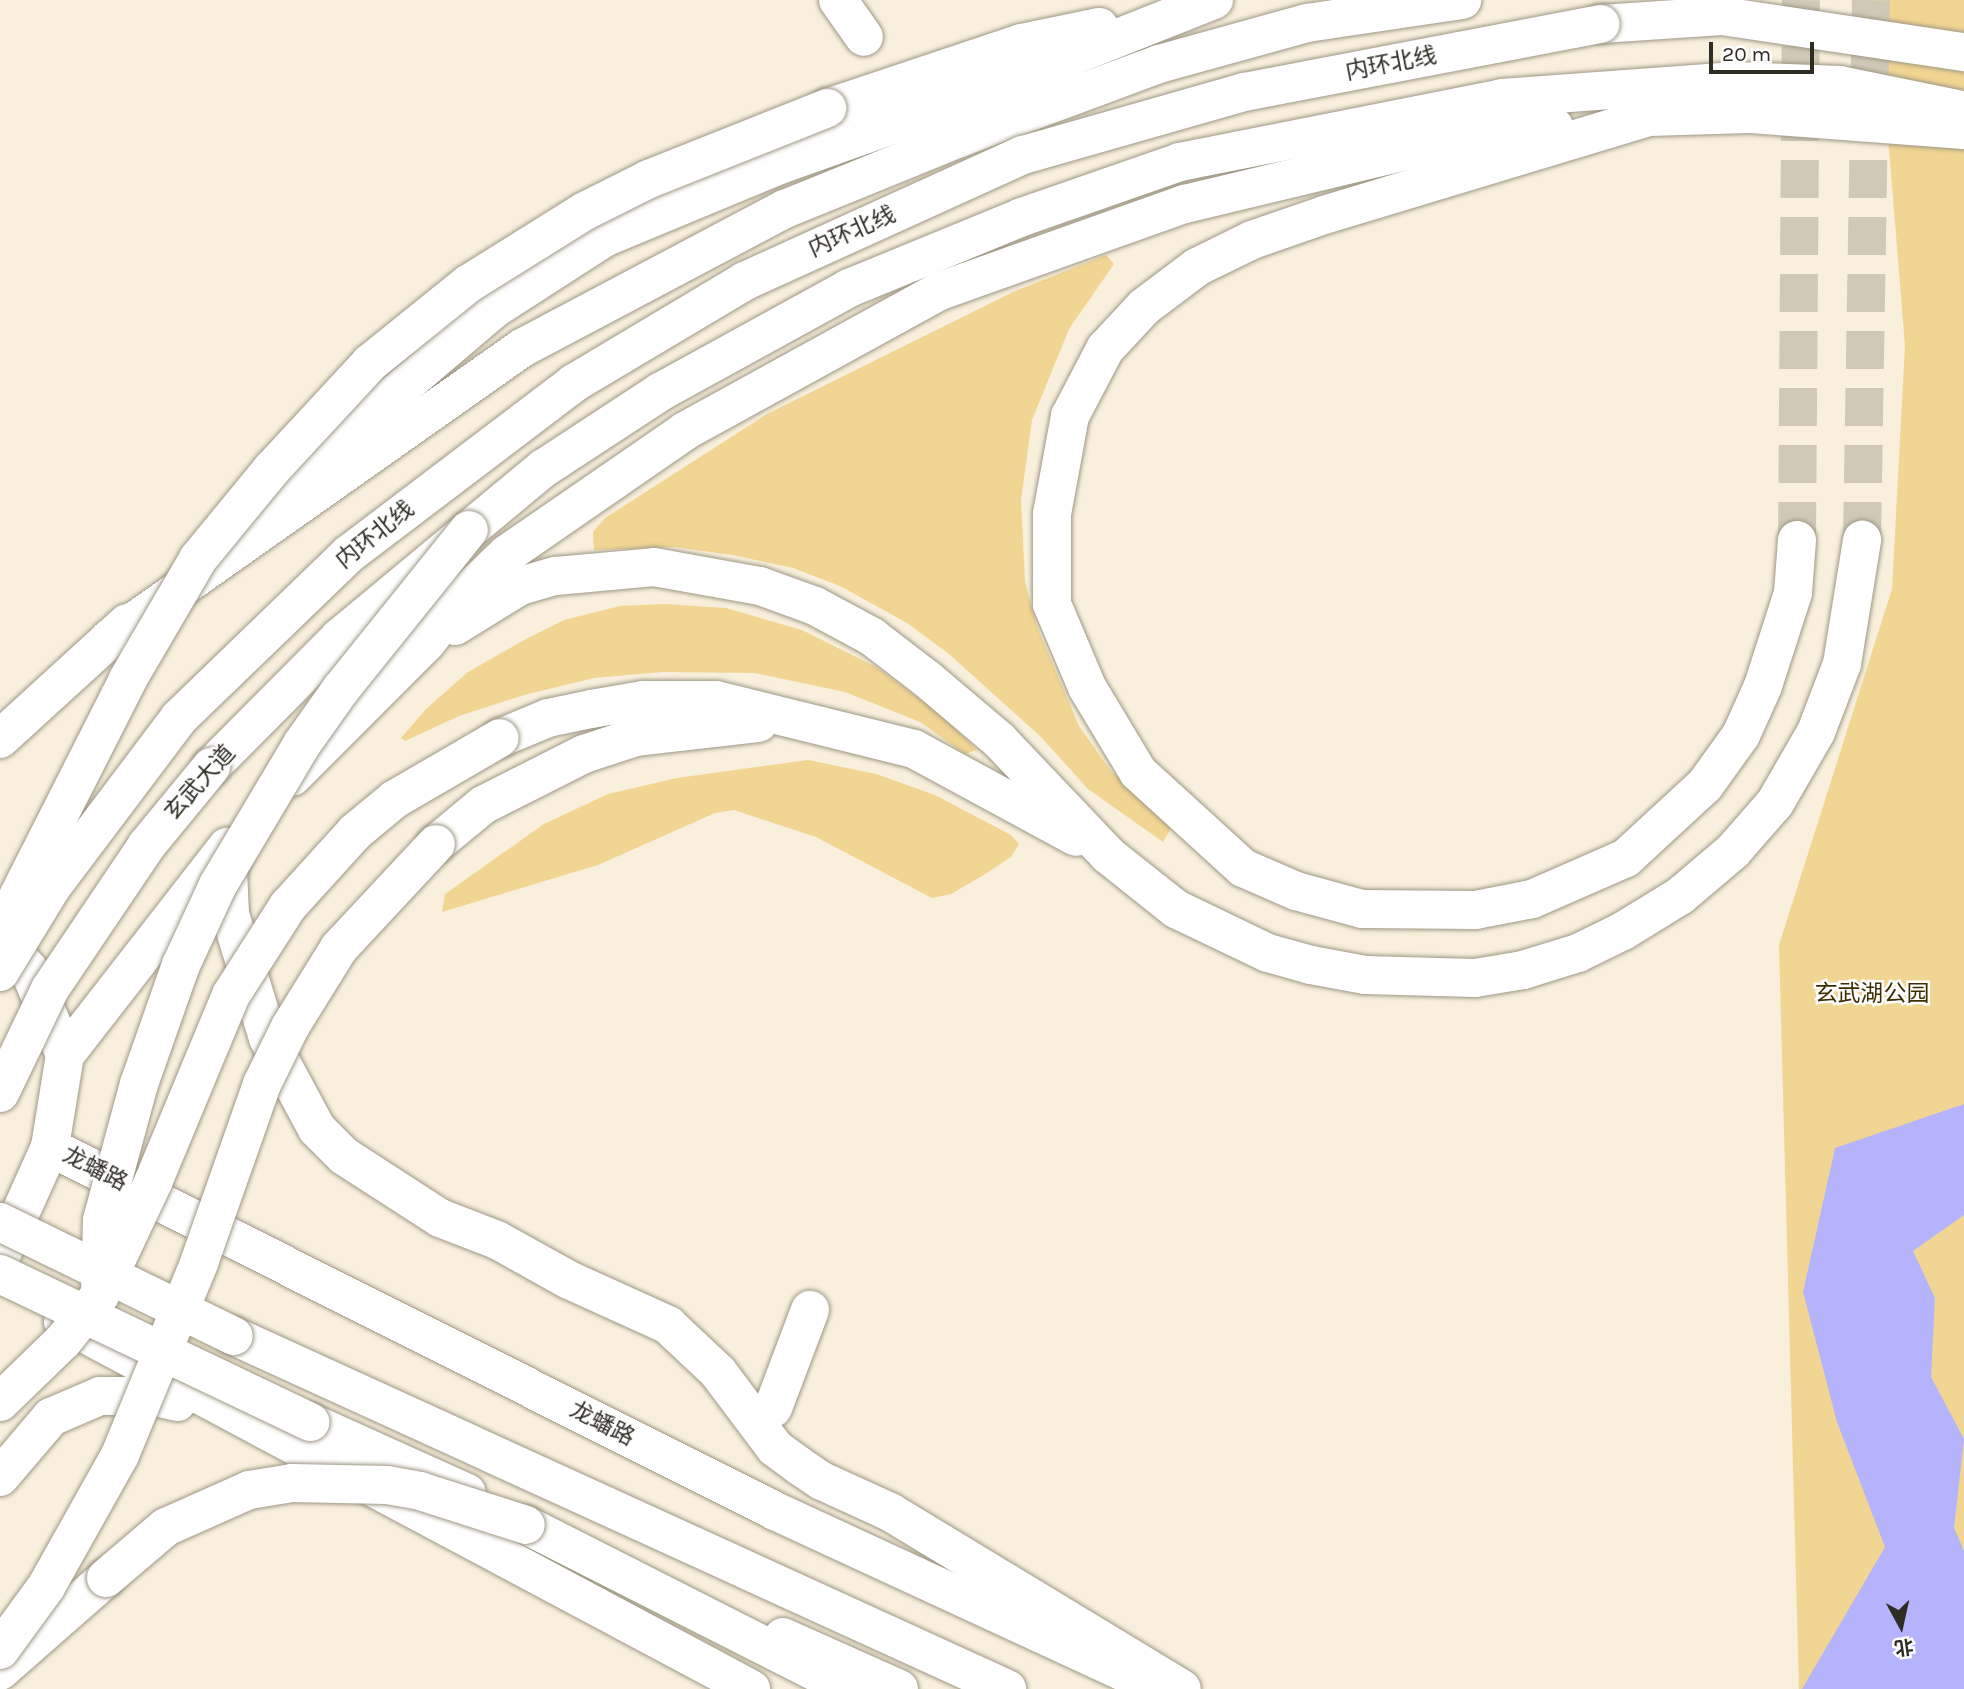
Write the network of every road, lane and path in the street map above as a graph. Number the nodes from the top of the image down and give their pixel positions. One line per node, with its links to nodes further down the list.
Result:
1 (838, 0): 5 (main road)
2 (1462, 0): 13 (main road)
3 (1755, 0): 6 (main road)
4 (1200, 6): 13 (main road); 19 (main road, bridge)
5 (864, 37)
6 (1964, 52): 20 (main road, 内环北线, bridge)
7 (1964, 111): 10 (main road)
8 (1649, 117): 9 (main road); 11 (main road); 14 (main road)
9 (1964, 130)
10 (470, 530): 17 (main road, bridge); 22 (main road, 玄武大道, bridge)
11 (1797, 540)
12 (1862, 540): 18 (main road)
13 (108, 639): 16 (main road)
14 (426, 643): 17 (main road); 18 (main road)
15 (798, 720): 18 (main road); 28 (main road, bridge); 34 (main road, bridge)
16 (0, 739)
17 (257, 811): 21 (main road); 28 (main road, bridge); 41 (main road)
18 (1108, 855)
19 (0, 937): 21 (main road)
20 (0, 972)
21 (65, 1055): 23 (main road)
22 (0, 1093)
23 (50, 1147): 25 (main road); 40 (main road, 龙蟠路)
24 (0, 1222): 39 (main road, bridge)
25 (0, 1258)
26 (0, 1274): 38 (main road, bridge)
27 (0, 1287): 32 (main road)
28 (100, 1295): 30 (main road, bridge)
29 (810, 1310): 31 (main road)
30 (0, 1402)
31 (773, 1408)
32 (230, 1415): 33 (main road); 36 (main road)
33 (0, 1477)
34 (0, 1650)
35 (0, 1671): 37 (main road, bridge)
36 (751, 1689)
37 (849, 1689)
38 (898, 1689)
39 (1007, 1689)
40 (1159, 1689)
41 (1182, 1689)

